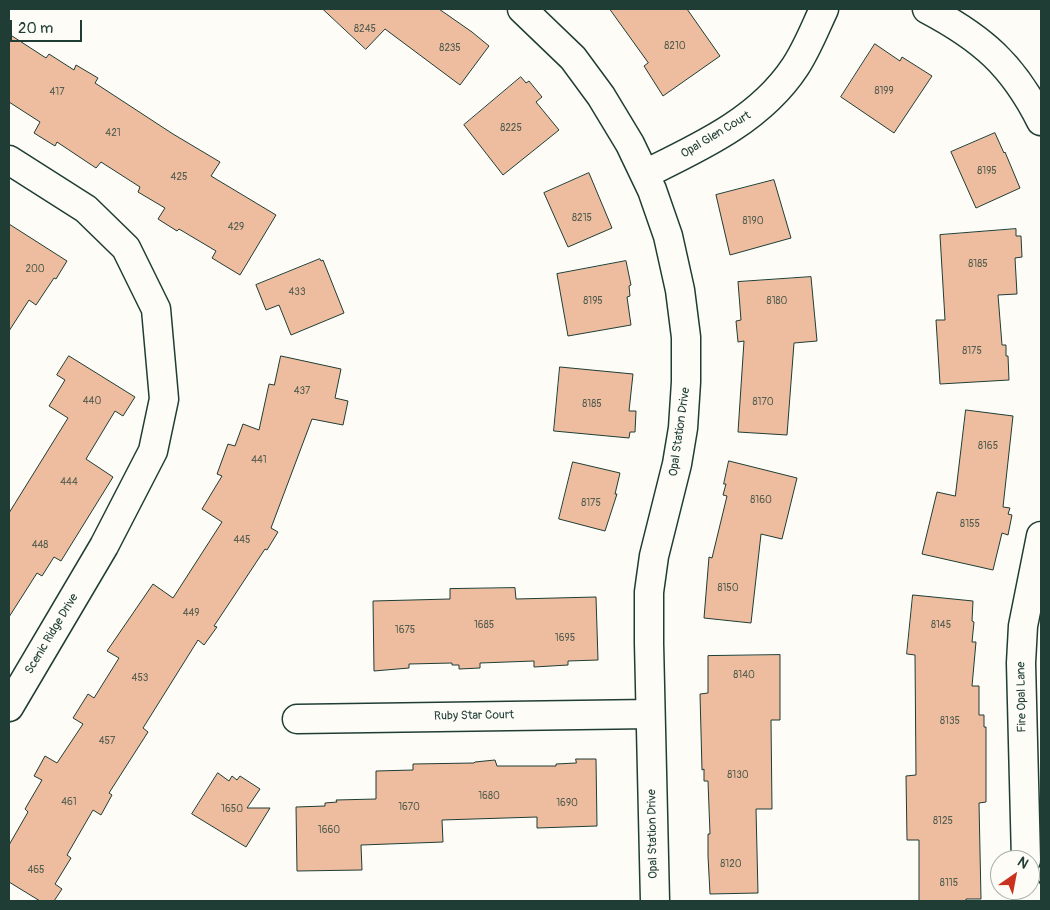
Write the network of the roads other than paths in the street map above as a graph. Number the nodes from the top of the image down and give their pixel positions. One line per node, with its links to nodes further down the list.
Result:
1 (522, 9): 6 (street, Opal Station Drive)
2 (824, 9): 6 (street, Opal Glen Court)
3 (927, 9): 4 (street)
4 (1041, 122)
5 (9, 160): 8 (street, Scenic Ridge Drive)
6 (645, 174): 9 (street, Opal Station Drive)
7 (1041, 536): 11 (street, Fire Opal Lane)
8 (9, 707)
9 (650, 714): 10 (street, Ruby Star Court); 12 (street, Opal Station Drive)
10 (297, 719)
11 (1026, 850)
12 (655, 901)

